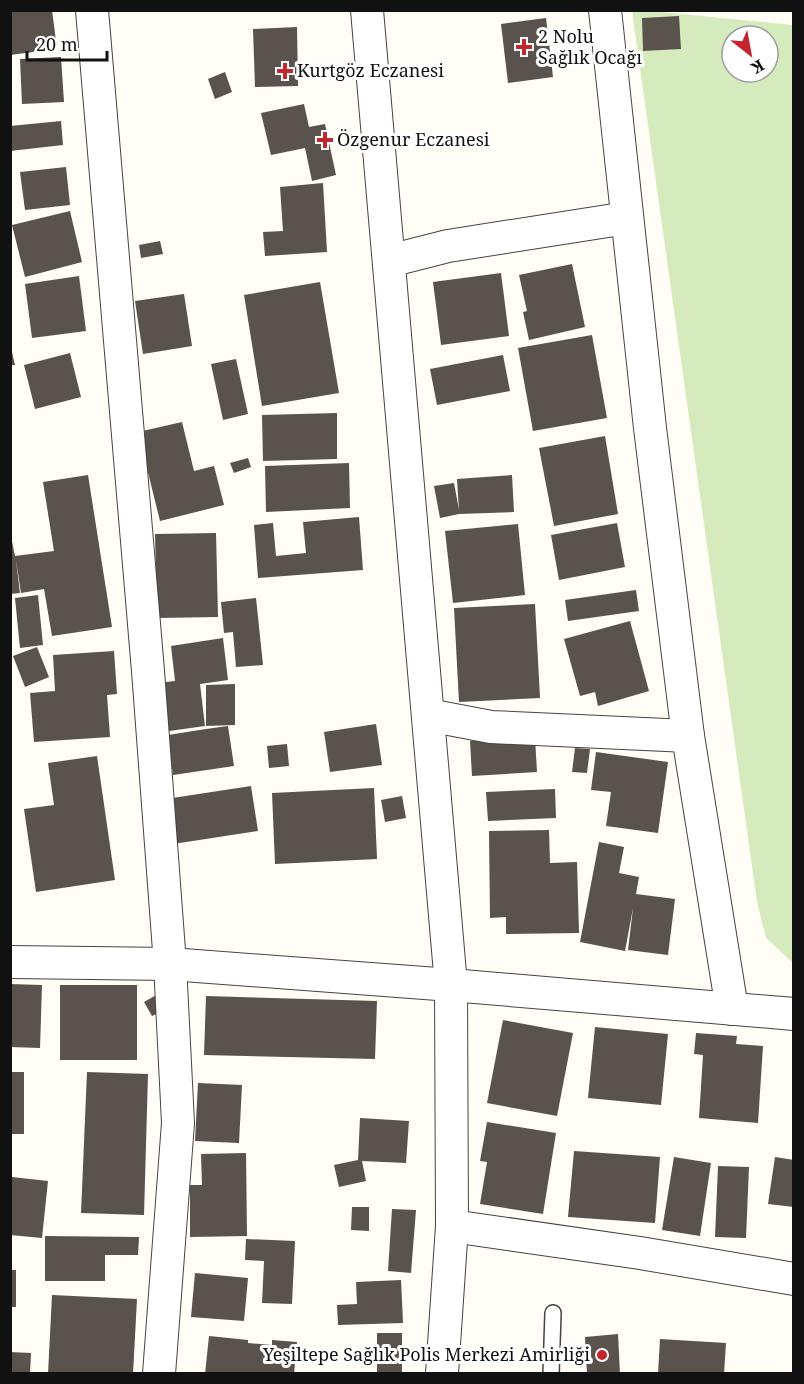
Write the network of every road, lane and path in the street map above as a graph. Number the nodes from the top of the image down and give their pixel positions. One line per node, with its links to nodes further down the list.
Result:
1 (92, 10): 9 (street)
2 (368, 10): 5 (street)
3 (605, 10): 4 (street)
4 (627, 218): 5 (street); 7 (street)
5 (389, 261): 6 (street)
6 (428, 715): 7 (street); 10 (street)
7 (687, 736): 11 (street)
8 (10, 962): 9 (street)
9 (170, 964): 10 (street); 16 (street)
10 (451, 985): 11 (street); 13 (street)
11 (732, 1009): 12 (street)
12 (794, 1014)
13 (452, 1226): 14 (street); 17 (street)
14 (794, 1279)
15 (553, 1313): 18 (lane)
16 (159, 1374)
17 (442, 1374)
18 (551, 1374)

